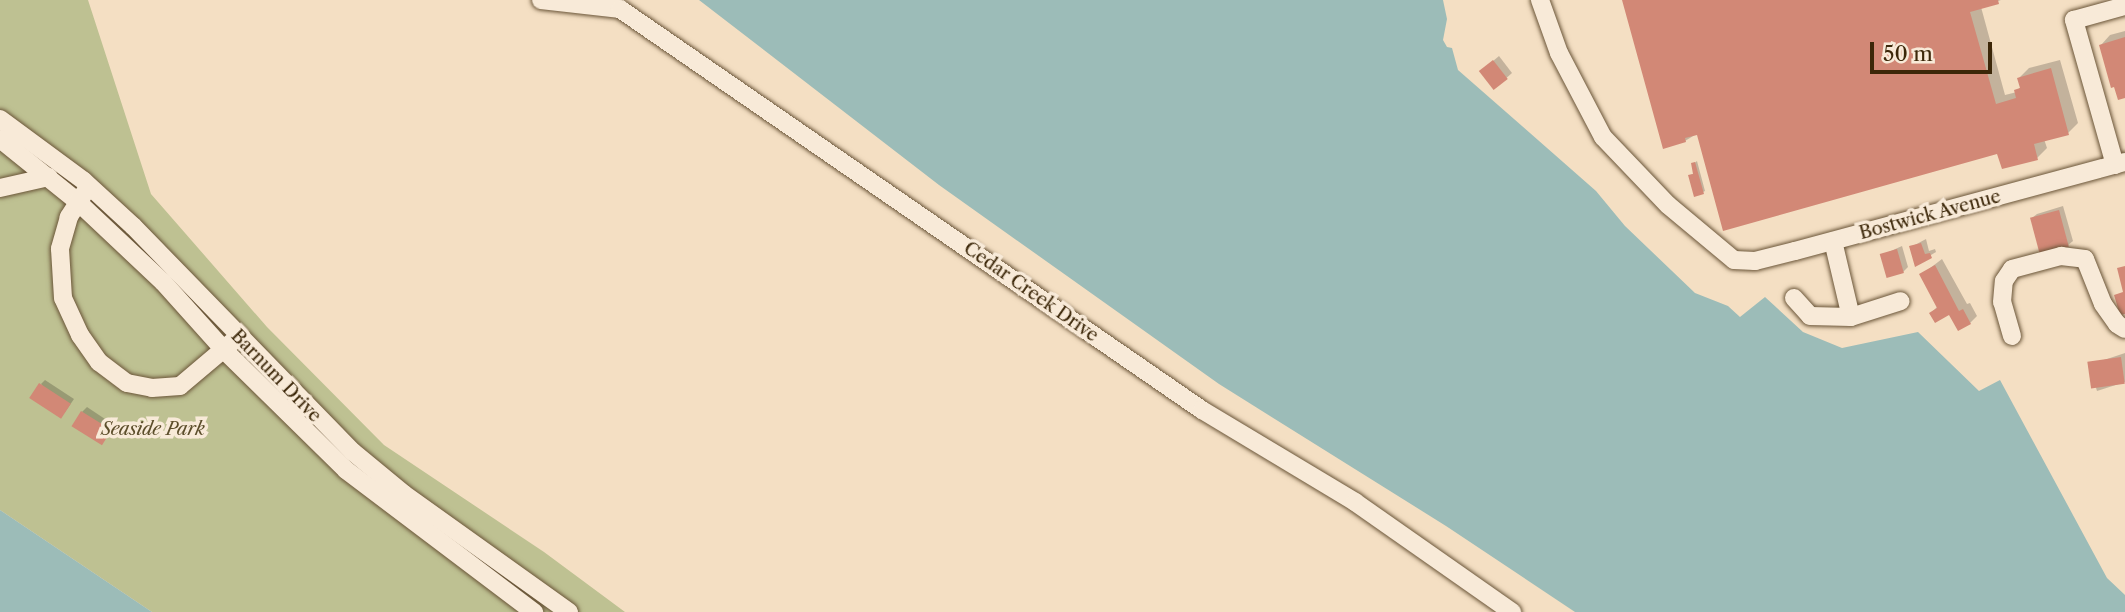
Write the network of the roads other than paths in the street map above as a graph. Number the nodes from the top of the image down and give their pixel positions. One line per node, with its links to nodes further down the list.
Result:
1 (541, 0): 21 (street, Cedar Creek Drive)
2 (1540, 0): 11 (street, Bostwick Avenue)
3 (2125, 6): 6 (street)
4 (0, 119): 8 (street, Barnum Drive)
5 (0, 139): 7 (street, Barnum Drive)
6 (2120, 163): 11 (street, Bostwick Avenue)
7 (49, 177): 9 (street); 10 (street, Barnum Drive)
8 (89, 186): 10 (street); 17 (street, Barnum Drive)
9 (0, 188)
10 (78, 202): 18 (street, Barnum Drive); 18 (street)
11 (1833, 241): 14 (street)
12 (1794, 298): 14 (street)
13 (1901, 301): 14 (street)
14 (1851, 317)
15 (2125, 329): 16 (street)
16 (2012, 336)
17 (238, 337): 18 (street); 20 (street, Barnum Drive)
18 (224, 350): 19 (street, Barnum Drive)
19 (534, 612)
20 (569, 612)
21 (1512, 612)

